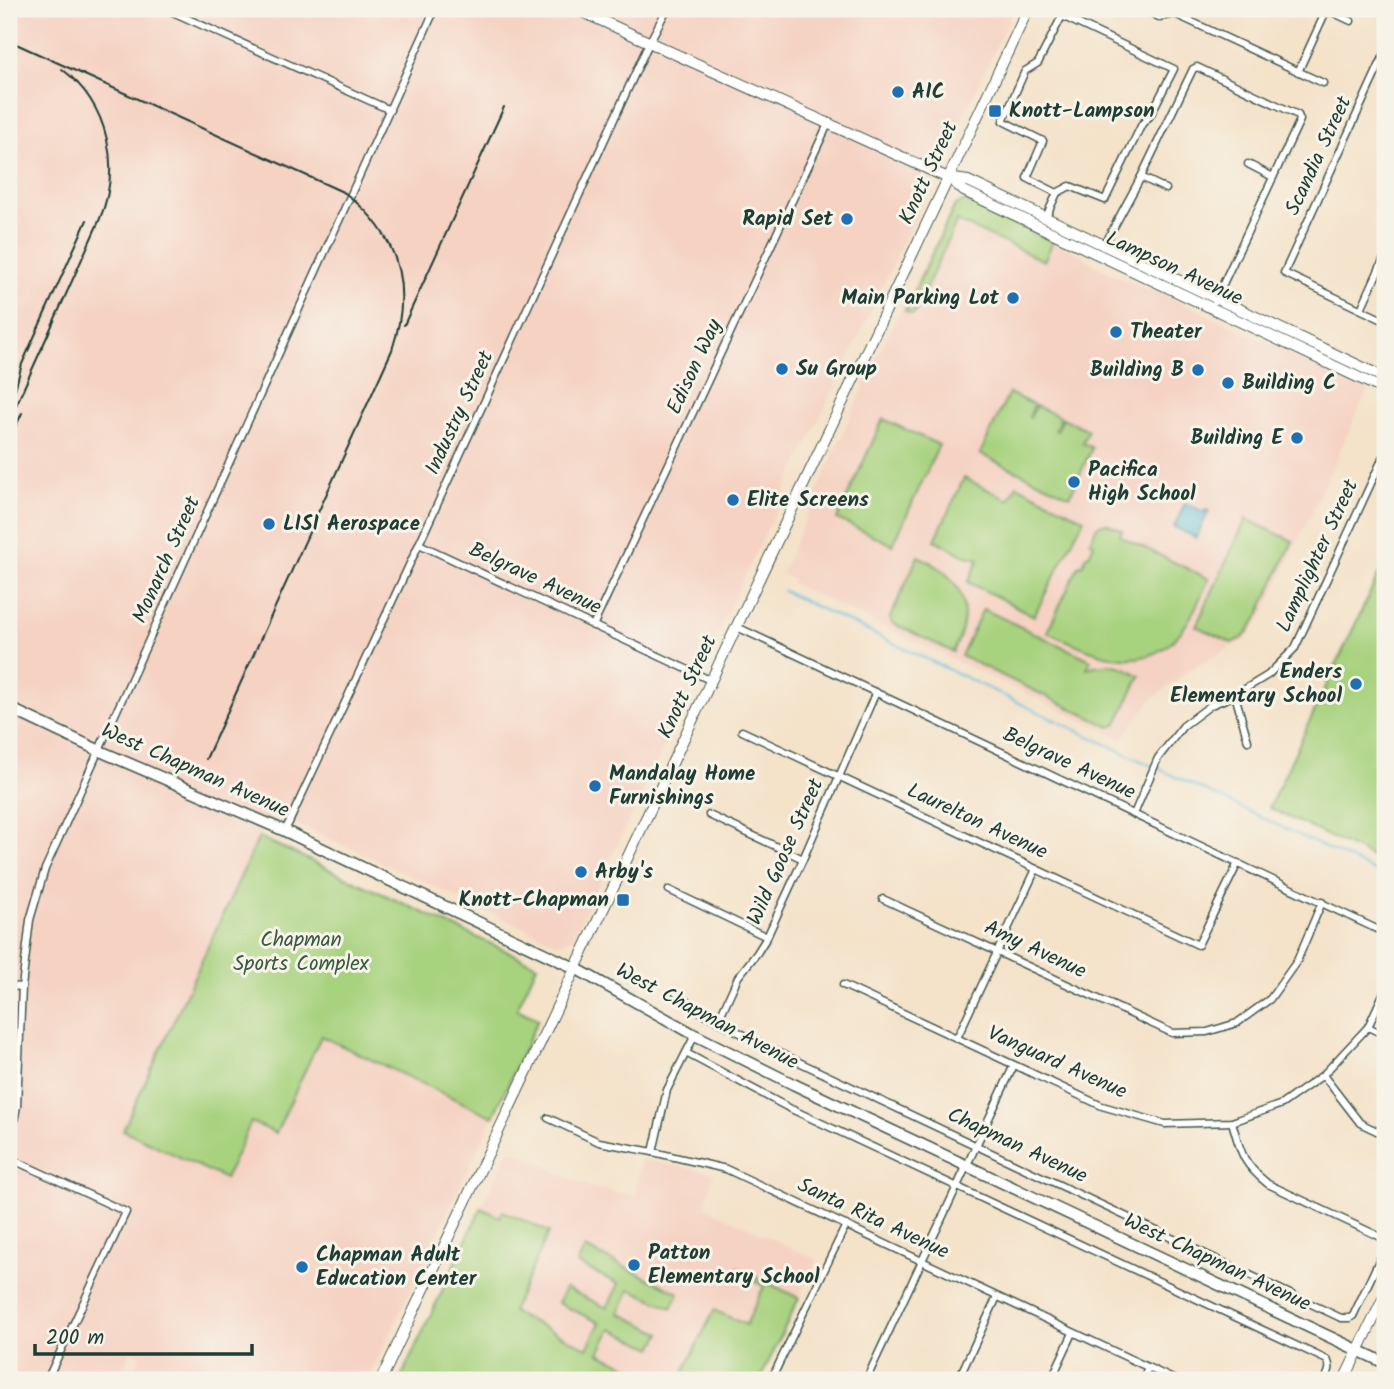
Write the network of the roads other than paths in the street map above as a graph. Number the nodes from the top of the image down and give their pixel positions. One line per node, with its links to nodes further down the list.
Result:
1 (166, 9): 14 (street)
2 (435, 9): 14 (street, Monarch Street)
3 (576, 9): 10 (main road, Lampson Avenue)
4 (667, 9): 10 (street, Industry Street)
5 (1028, 9): 19 (main road, Knott Street)
6 (1143, 9): 8 (street)
7 (1325, 10): 9 (street); 12 (street)
8 (1173, 11): 12 (street)
9 (1351, 21)
10 (649, 43): 15 (main road, Lampson Avenue); 31 (street, Industry Street)
11 (1385, 53): 26 (street, Scandia Street)
12 (1298, 72): 13 (street)
13 (1323, 83)
14 (390, 110): 40 (street, Monarch Street)
15 (828, 124): 19 (main road, Lampson Avenue); 32 (street, Edison Way)
16 (1248, 164): 18 (street)
17 (1141, 177): 18 (street); 20 (street); 23 (street)
18 (1273, 177): 25 (street)
19 (948, 178): 22 (main road, Lampson Avenue); 33 (main road, Knott Street)
20 (1166, 189)
21 (1057, 192): 21 (street); 22 (street)
22 (1043, 222): 23 (main road, Lampson Avenue)
23 (1101, 250): 25 (main road, Lampson Avenue)
24 (1385, 256): 26 (street)
25 (1214, 304): 28 (main road, Lampson Avenue); 29 (main road, Lampson Avenue)
26 (1361, 309): 27 (street)
27 (1385, 321)
28 (1385, 378)
29 (1385, 390)
30 (1385, 453): 36 (street, Lamplighter Street)
31 (419, 544): 32 (street, Belgrave Avenue); 44 (street, Industry Street)
32 (593, 626): 34 (street, Belgrave Avenue)
33 (737, 627): 34 (main road, Knott Street); 35 (street, Belgrave Avenue)
34 (712, 681): 54 (main road, Knott Street)
35 (876, 692): 41 (street, Wild Goose Street); 42 (street, Belgrave Avenue)
36 (1234, 695): 39 (street); 42 (street, Lamplighter Street)
37 (9, 708): 40 (main road, West Chapman Avenue)
38 (742, 731): 41 (street, Laurelton Avenue)
39 (1248, 741)
40 (100, 751): 44 (main road, West Chapman Avenue); 57 (street, Monarch Street)
41 (839, 777): 45 (street, Wild Goose Street); 47 (street, Laurelton Avenue)
42 (1134, 814): 46 (street, Belgrave Avenue)
43 (709, 815): 45 (street)
44 (285, 831): 54 (main road, West Chapman Avenue)
45 (803, 859): 52 (street, Wild Goose Street)
46 (1238, 863): 47 (street, Laurelton Avenue); 50 (street, Belgrave Avenue)
47 (1036, 869): 53 (street)
48 (669, 890): 52 (street)
49 (883, 899): 53 (street, Amy Avenue)
50 (1322, 902): 51 (street, Belgrave Avenue); 53 (street, Amy Avenue)
51 (1385, 933)
52 (767, 937): 60 (street, Wild Goose Street)
53 (998, 952): 64 (street)
54 (575, 968): 62 (main road, West Chapman Avenue); 88 (main road, Knott Street)
55 (843, 985): 64 (street, Vanguard Avenue)
56 (9, 986): 57 (street)
57 (22, 987): 72 (street, Monarch Street)
58 (1385, 990): 61 (street, Vanguard Avenue)
59 (676, 993): 60 (street, Chapman Avenue)
60 (718, 1021): 71 (street, Chapman Avenue)
61 (1368, 1027): 63 (street); 67 (street, Vanguard Avenue)
62 (695, 1035): 65 (street); 75 (main road, West Chapman Avenue)
63 (1385, 1035)
64 (957, 1038): 66 (street, Vanguard Avenue)
65 (686, 1053): 73 (street); 76 (street)
66 (1014, 1065): 69 (street, Vanguard Avenue); 71 (street)
67 (1323, 1075): 69 (street, Vanguard Avenue); 70 (street)
68 (548, 1118): 73 (street, Santa Rita Avenue)
69 (1233, 1122): 78 (street)
70 (1385, 1135)
71 (976, 1146): 75 (street); 79 (street, Chapman Avenue)
72 (9, 1147)
73 (653, 1152): 77 (street, Santa Rita Avenue)
74 (9, 1158): 87 (street)
75 (967, 1166): 76 (street); 84 (main road, West Chapman Avenue)
76 (957, 1186): 80 (street); 95 (street)
77 (846, 1225): 80 (street, Santa Rita Avenue); 89 (street)
78 (1385, 1238)
79 (1385, 1248)
80 (922, 1261): 82 (street, Santa Rita Avenue); 90 (street)
81 (1385, 1295): 84 (main road)
82 (997, 1297): 83 (street, Santa Rita Avenue); 91 (street)
83 (1073, 1333): 86 (street, Santa Rita Avenue); 92 (street)
84 (1358, 1351): 85 (main road, West Chapman Avenue); 96 (main road)
85 (1385, 1363)
86 (1148, 1368): 93 (street); 94 (street, Santa Rita Avenue)
87 (47, 1380)
88 (381, 1380)
89 (771, 1380)
90 (866, 1380)
91 (958, 1380)
92 (1051, 1380)
93 (1142, 1380)
94 (1175, 1380)
95 (1325, 1380)
96 (1344, 1380)

